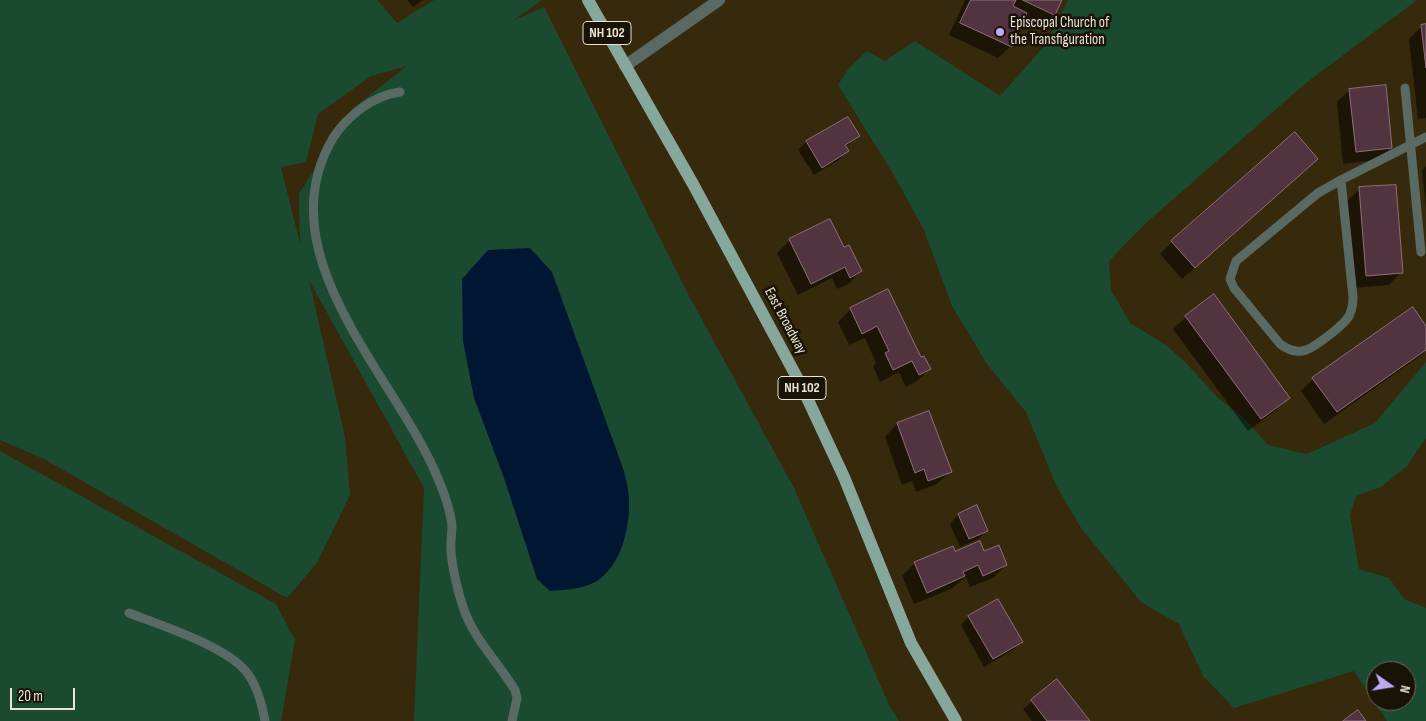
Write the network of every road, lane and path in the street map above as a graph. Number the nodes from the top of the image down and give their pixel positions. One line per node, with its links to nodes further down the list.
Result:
1 (588, 0): 3 (main road, East Broadway / NH 102)
2 (719, 0): 3 (street)
3 (625, 66): 13 (main road, East Broadway / NH 102)
4 (1404, 88): 7 (lane)
5 (400, 92): 12 (lane)
6 (1426, 137): 7 (lane)
7 (1411, 144): 8 (lane); 9 (lane)
8 (1341, 180): 8 (lane)
9 (1420, 252)
10 (129, 612): 11 (lane)
11 (265, 721)
12 (512, 721)
13 (956, 721)

